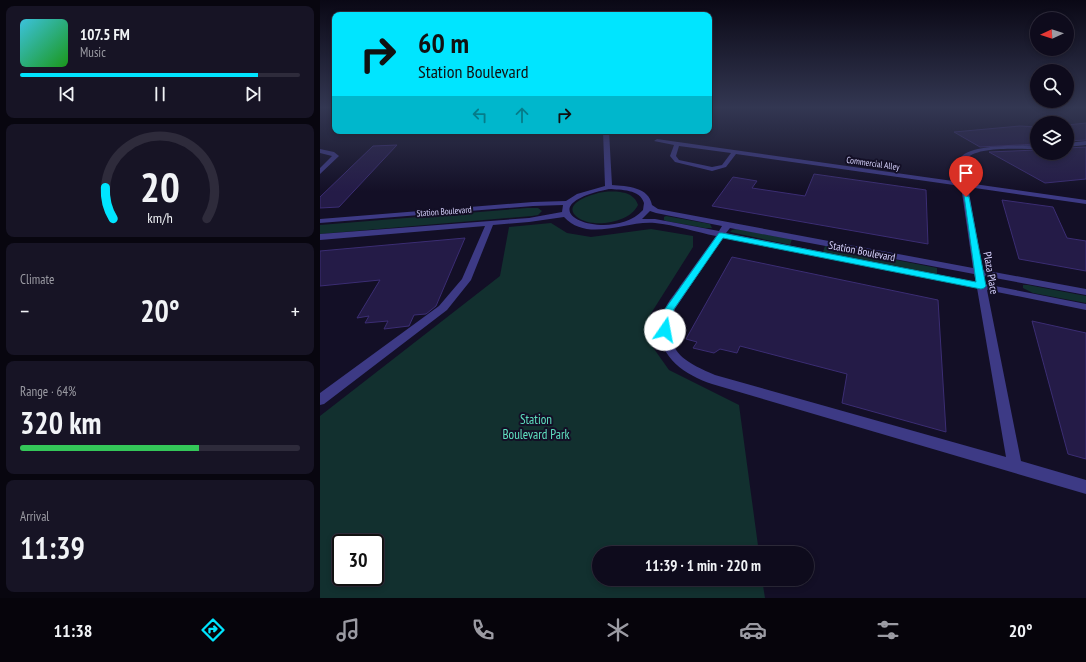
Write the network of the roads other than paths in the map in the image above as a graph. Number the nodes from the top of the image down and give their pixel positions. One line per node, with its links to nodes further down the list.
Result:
1 (606, 136): 11 (street)
2 (657, 141): 3 (street, Commercial Alley)
3 (677, 144): 8 (street, Commercial Alley); 8 (street)
4 (1086, 144): 5 (street)
5 (1074, 145)
6 (1030, 148): 10 (street, Plaza Place)
7 (320, 151): 9 (street)
8 (735, 152): 10 (street, Commercial Alley)
9 (320, 172)
10 (964, 184): 12 (street, Commercial Alley); 24 (street, Plaza Place)
11 (609, 187): 13 (street); 14 (street)
12 (1086, 202)
13 (568, 203): 15 (street); 16 (street, Station Boulevard)
14 (648, 206): 17 (street); 19 (street, Station Boulevard)
15 (566, 214): 17 (street, Station Boulevard); 18 (street, Station Boulevard)
16 (320, 221)
17 (633, 221): 20 (street, Station Boulevard)
18 (490, 223): 21 (street, Station Boulevard); 28 (street)
19 (728, 224): 20 (street); 22 (street, Station Boulevard)
20 (722, 235): 23 (street, Station Boulevard); 29 (street)
21 (320, 237)
22 (813, 241): 23 (street); 24 (street, Station Boulevard)
23 (808, 252): 25 (street, Station Boulevard)
24 (979, 272): 25 (street, Plaza Place); 26 (street, Station Boulevard)
25 (981, 286): 27 (street, Station Boulevard); 29 (street, Plaza Place)
26 (1086, 292)
27 (1086, 307)
28 (320, 400)
29 (1016, 466): 30 (street)
30 (1086, 487)

